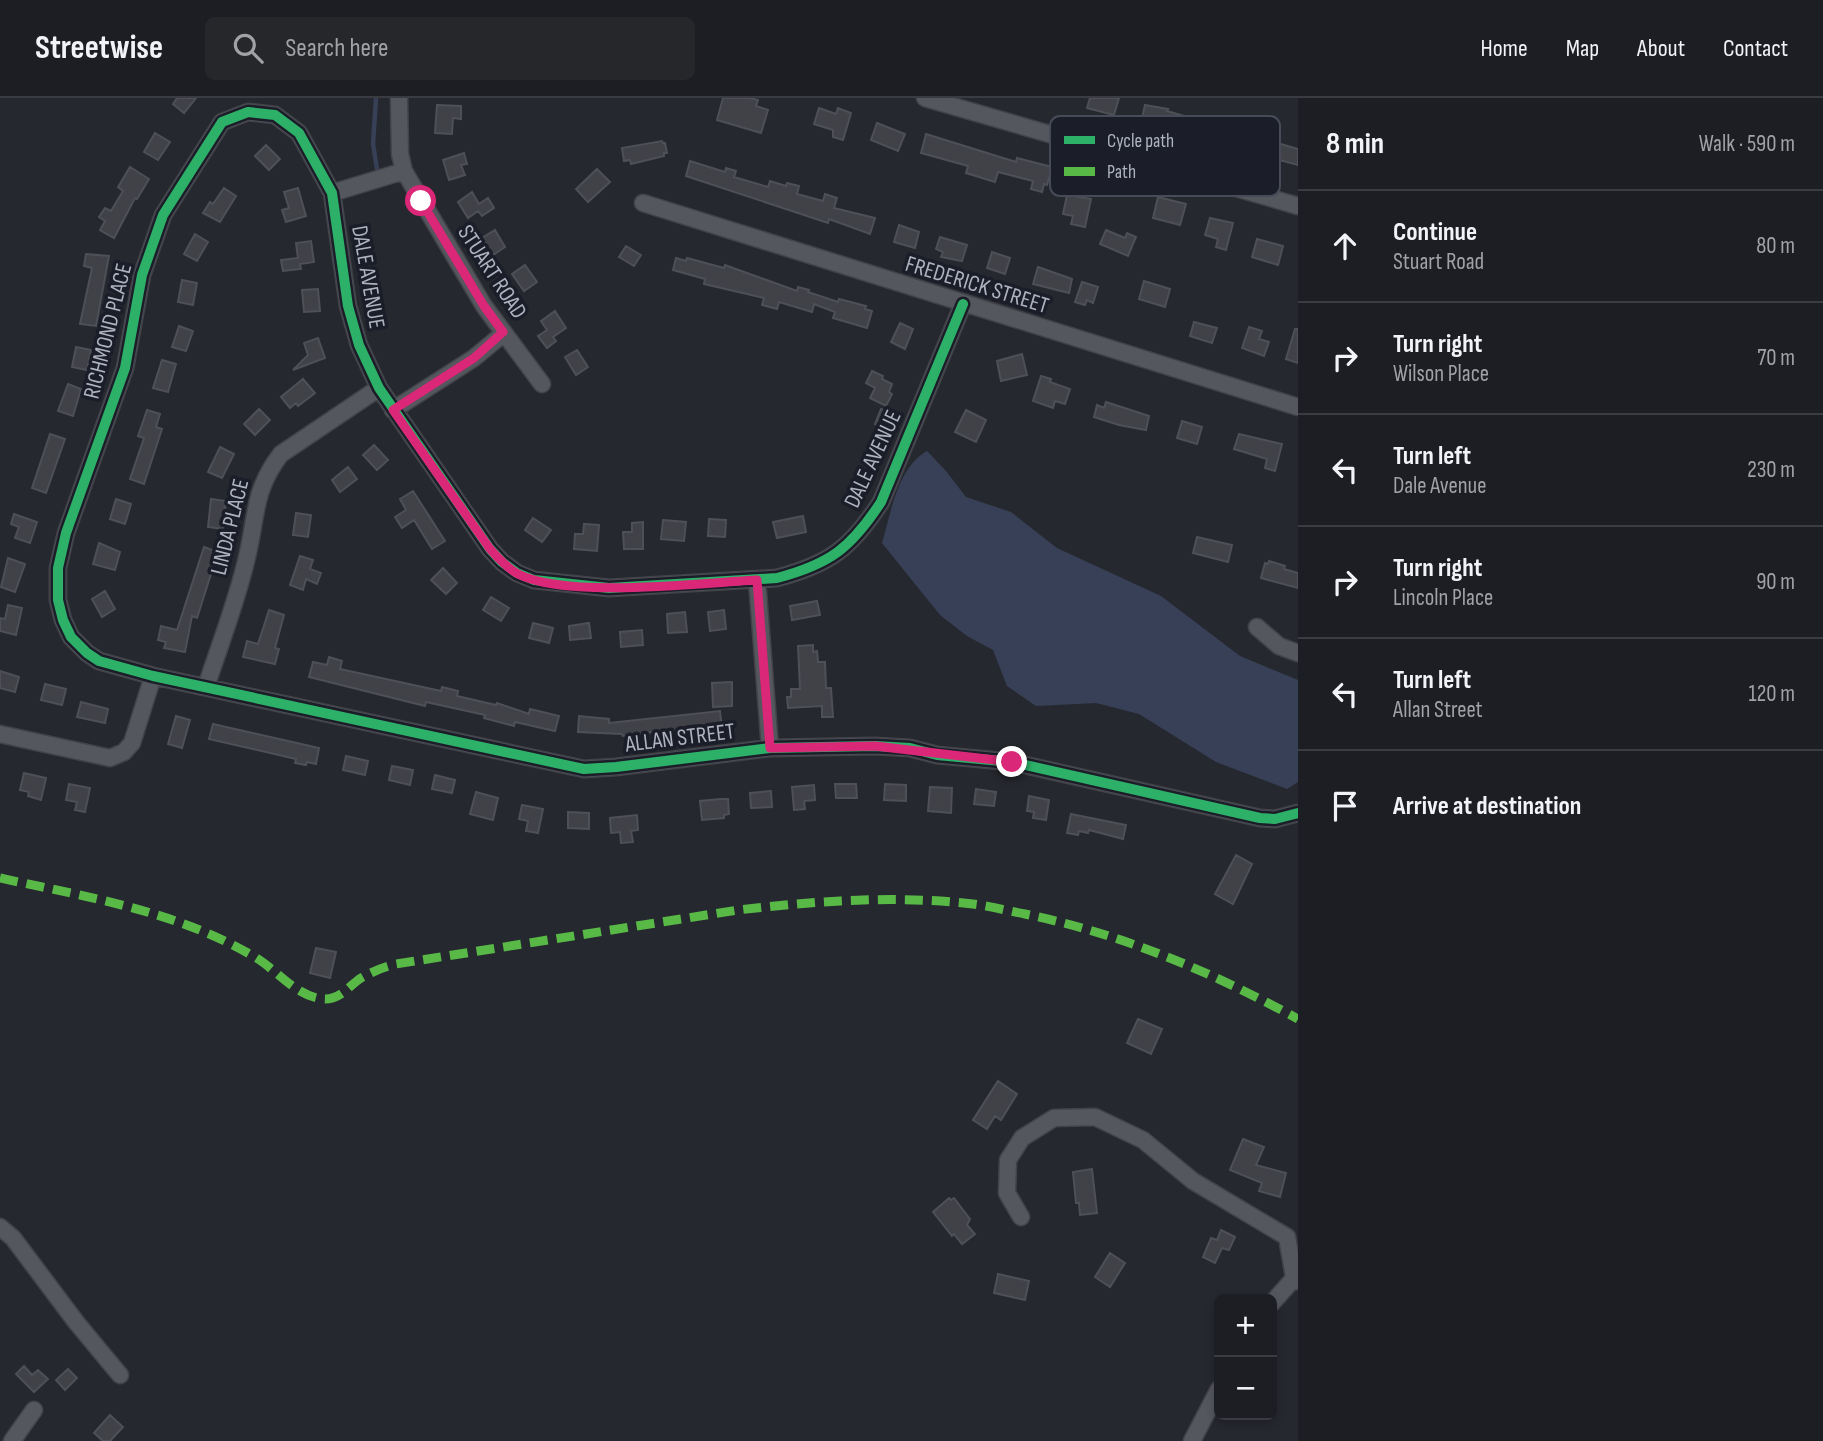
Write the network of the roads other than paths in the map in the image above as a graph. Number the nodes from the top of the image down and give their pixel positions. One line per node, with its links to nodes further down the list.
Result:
1 (400, 98): 5 (street, STUART ROAD)
2 (925, 98): 4 (street)
3 (299, 133): 6 (street, DALE AVENUE); 19 (street, RICHMOND PLACE)
4 (1050, 134)
5 (404, 171): 6 (street); 11 (street, STUART ROAD)
6 (332, 193): 13 (street, DALE AVENUE)
7 (1263, 196): 9 (street)
8 (643, 203): 10 (street, FREDERICK STREET)
9 (1298, 206)
10 (963, 304): 14 (street, FREDERICK STREET); 16 (street, DALE AVENUE)
11 (503, 332): 12 (street, STUART ROAD); 15 (street)
12 (542, 384)
13 (379, 388): 15 (street, DALE AVENUE); 20 (street, LINDA PLACE)
14 (1298, 407)
15 (393, 410): 16 (street, DALE AVENUE)
16 (757, 580): 22 (street)
17 (1257, 627): 18 (street)
18 (1298, 653)
19 (153, 676): 20 (street, ALLAN STREET); 21 (street)
20 (206, 687): 22 (street, ALLAN STREET)
21 (0, 734)
22 (770, 748): 23 (street, ALLAN STREET)
23 (1298, 813)
24 (1021, 1217): 26 (street)
25 (0, 1227): 28 (street)
26 (1297, 1278): 27 (street)
27 (1277, 1298)
28 (120, 1375)
29 (1214, 1399): 32 (street)
30 (34, 1410): 31 (street)
31 (12, 1441)
32 (1192, 1441)

